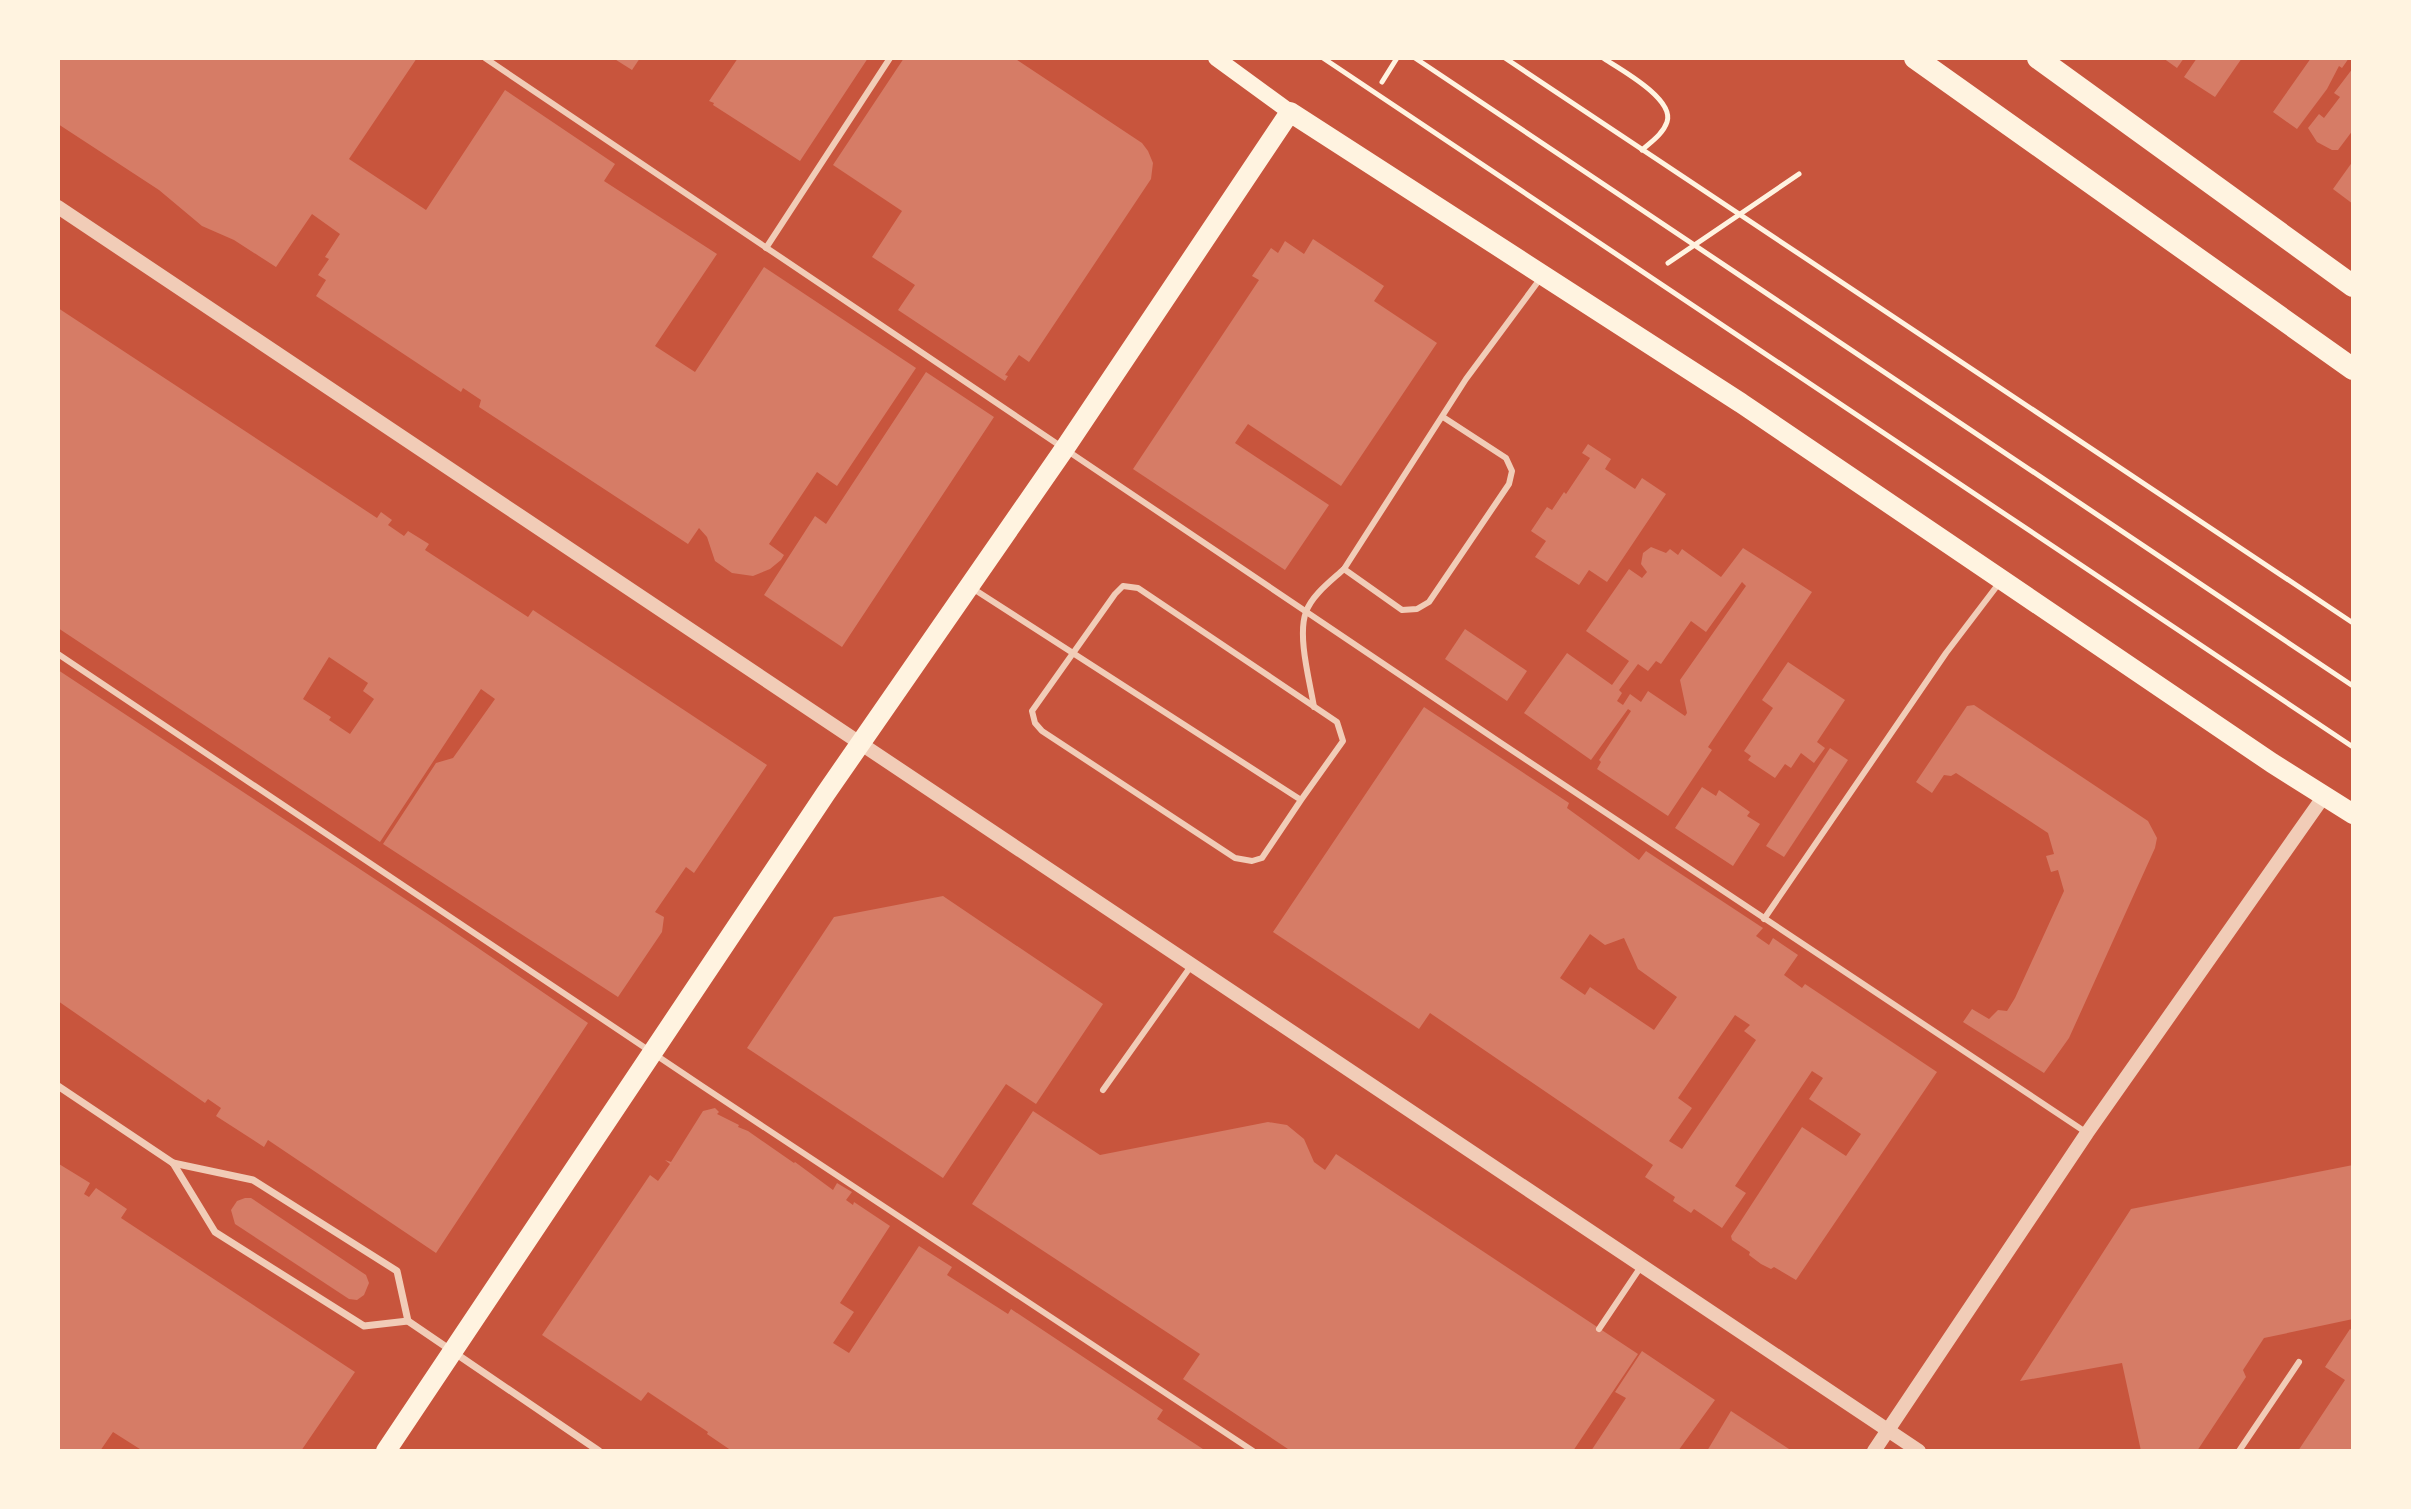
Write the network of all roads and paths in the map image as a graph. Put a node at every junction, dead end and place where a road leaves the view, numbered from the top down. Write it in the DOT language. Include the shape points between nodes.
graph roads {
  1 [pos="485,58"];
  2 [pos="890,58"];
  3 [pos="1216,58"];
  4 [pos="1323,58"];
  5 [pos="1397,58"];
  6 [pos="1415,58"];
  7 [pos="1505,58"];
  8 [pos="1603,58"];
  9 [pos="1915,58"];
  10 [pos="2038,58"];
  11 [pos="1382,82"];
  12 [pos="1290,112"];
  13 [pos="1642,150"];
  14 [pos="1799,174"];
  15 [pos="58,207"];
  16 [pos="1738,215"];
  17 [pos="1695,245"];
  18 [pos="766,248"];
  19 [pos="1668,263"];
  20 [pos="1542,276"];
  21 [pos="2353,286"];
  22 [pos="2353,369"];
  23 [pos="1443,417"];
  24 [pos="1065,448"];
  25 [pos="1344,569"];
  26 [pos="2002,580"];
  27 [pos="969,586"];
  28 [pos="1306,612"];
  29 [pos="2353,623"];
  30 [pos="1073,651"];
  31 [pos="58,654"];
  32 [pos="2353,686"];
  33 [pos="1314,708"];
  34 [pos="860,743"];
  35 [pos="2353,747"];
  36 [pos="2324,796"];
  37 [pos="1301,800"];
  38 [pos="2353,814"];
  39 [pos="1764,919"];
  40 [pos="1192,965"];
  41 [pos="653,1053"];
  42 [pos="58,1086"];
  43 [pos="1103,1090"];
  44 [pos="2087,1133"];
  45 [pos="173,1163"];
  46 [pos="1642,1265"];
  47 [pos="408,1321"];
  48 [pos="1599,1329"];
  49 [pos="452,1351"];
  50 [pos="2299,1362"];
  51 [pos="1889,1430"];
  52 [pos="386,1451"];
  53 [pos="599,1451"];
  54 [pos="1253,1451"];
  55 [pos="1874,1451"];
  56 [pos="1919,1451"];
  57 [pos="2239,1451"];
  1 -- 18 [label="lane"];
  2 -- 18 [label="lane"];
  3 -- 12 [label="main road"];
  4 -- 35 [label="path"];
  5 -- 11 [label="path"];
  6 -- 17 [label="path"];
  7 -- 13 [label="path"];
  8 -- 13 [label="path" via="1667,110 1661,132"];
  9 -- 22 [label="highway"];
  10 -- 21 [label="highway"];
  12 -- 20 [label="main road"];
  12 -- 24 [label="main road"];
  13 -- 16 [label="path"];
  14 -- 16 [label="path"];
  15 -- 34 [label="street"];
  16 -- 17 [label="path"];
  16 -- 29 [label="path"];
  17 -- 19 [label="path"];
  17 -- 32 [label="path"];
  18 -- 24 [label="lane"];
  20 -- 23 [label="lane"];
  20 -- 26 [label="main road"];
  23 -- 25 [label="lane"];
  23 -- 25 [label="lane" via="1506,458 1512,471 1509,484 1429,602 1417,609 1402,610"];
  24 -- 27 [label="main road"];
  24 -- 28 [label="lane"];
  25 -- 28 [label="lane"];
  26 -- 36 [label="main road"];
  26 -- 39 [label="lane"];
  27 -- 30 [label="lane"];
  27 -- 34 [label="main road"];
  28 -- 33 [label="lane" via="1303,635"];
  28 -- 39 [label="lane"];
  30 -- 33 [label="lane" via="1123,586 1138,588"];
  30 -- 37 [label="lane"];
  30 -- 37 [label="lane" via="1032,711 1035,723 1235,858 1262,858"];
  31 -- 41 [label="lane"];
  33 -- 37 [label="lane" via="1337,722 1343,741"];
  34 -- 40 [label="street"];
  34 -- 41 [label="main road"];
  36 -- 38 [label="main road"];
  36 -- 44 [label="street"];
  39 -- 44 [label="lane"];
  40 -- 43 [label="lane"];
  40 -- 46 [label="street"];
  41 -- 49 [label="main road"];
  41 -- 54 [label="lane"];
  42 -- 45 [label="street"];
  44 -- 51 [label="street"];
  45 -- 47 [label="street" via="215,1232 364,1326"];
  45 -- 47 [label="street" via="253,1180 397,1271"];
  46 -- 48 [label="lane"];
  46 -- 51 [label="street"];
  47 -- 49 [label="street"];
  49 -- 52 [label="main road"];
  49 -- 53 [label="street"];
  50 -- 57 [label="lane"];
  51 -- 55 [label="street"];
  51 -- 56 [label="street"];
}
